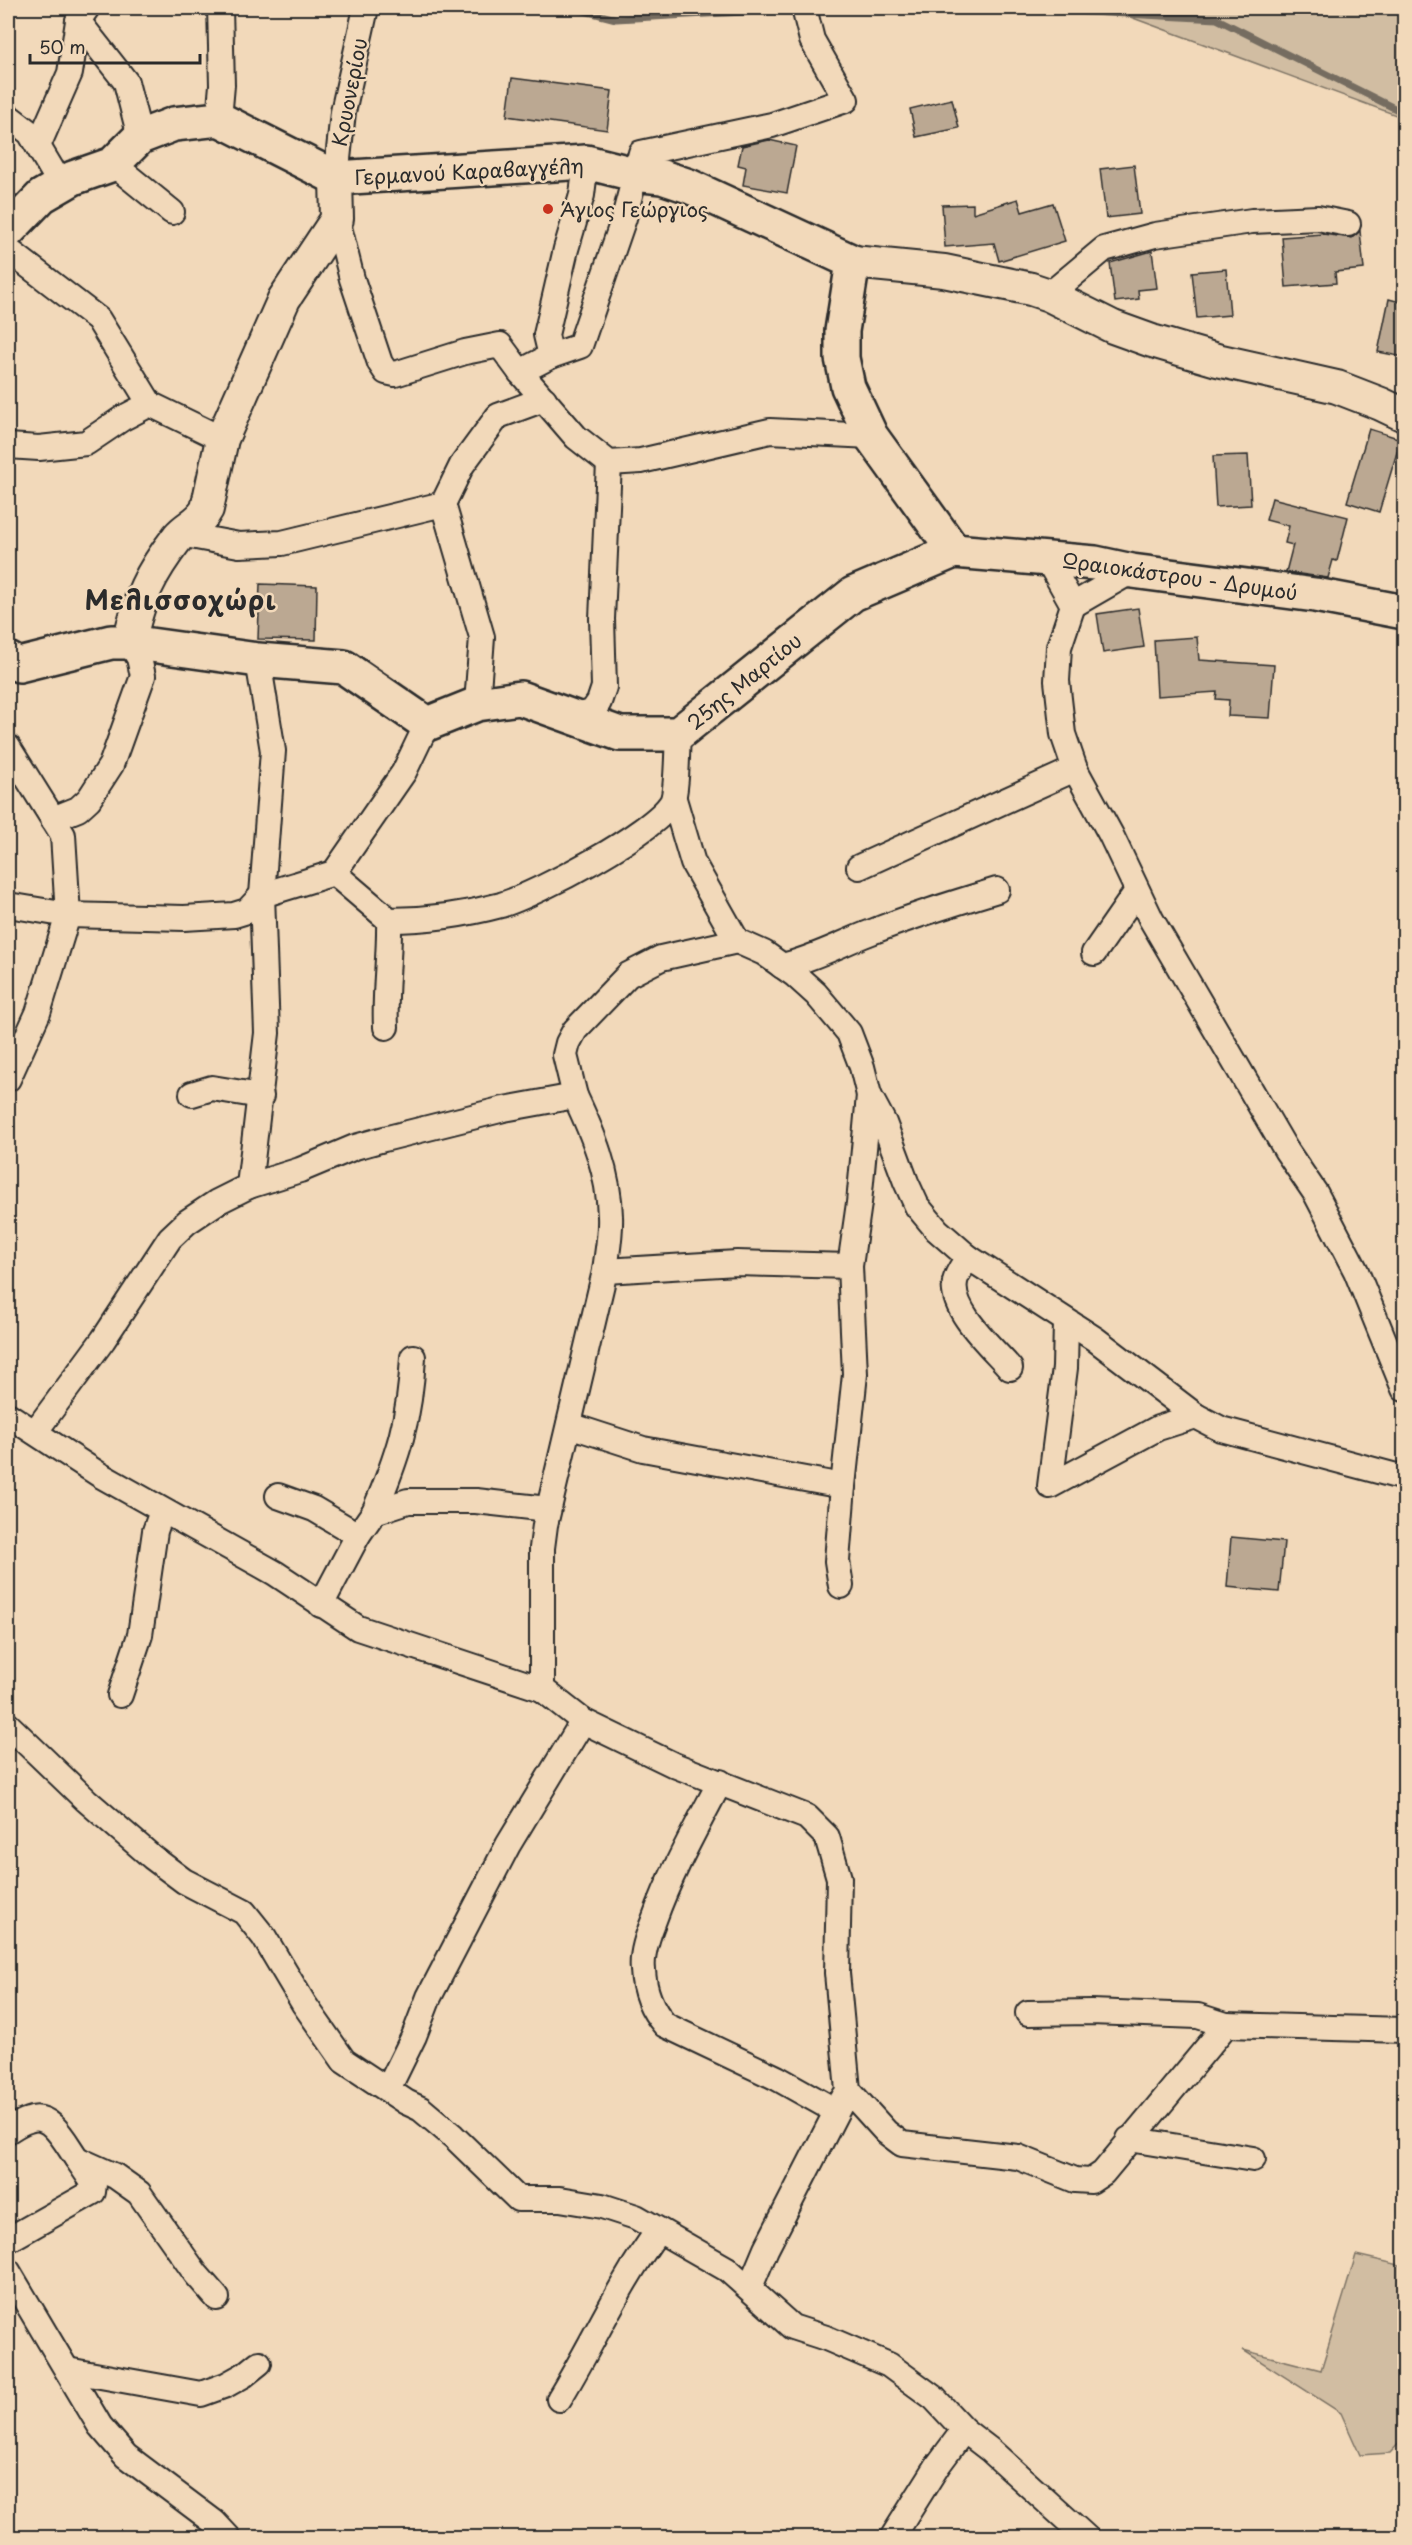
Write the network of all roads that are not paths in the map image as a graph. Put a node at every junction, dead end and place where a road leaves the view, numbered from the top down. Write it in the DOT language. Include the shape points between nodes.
graph roads {
  1 [pos="220,8"];
  2 [pos="366,8"];
  3 [pos="804,8"];
  4 [pos="83,14"];
  5 [pos="8,117"];
  6 [pos="219,119"];
  7 [pos="140,137"];
  8 [pos="38,146"];
  9 [pos="586,162"];
  10 [pos="113,164"];
  11 [pos="634,174"];
  12 [pos="336,178"];
  13 [pos="62,184"];
  14 [pos="172,212"];
  15 [pos="337,219"];
  16 [pos="1348,224"];
  17 [pos="8,231"];
  18 [pos="8,250"];
  19 [pos="853,262"];
  20 [pos="1049,295"];
  21 [pos="551,356"];
  22 [pos="520,372"];
  23 [pos="544,399"];
  24 [pos="150,405"];
  25 [pos="1404,415"];
  26 [pos="870,436"];
  27 [pos="222,439"];
  28 [pos="8,446"];
  29 [pos="609,463"];
  30 [pos="443,504"];
  31 [pos="180,534"];
  32 [pos="954,551"];
  33 [pos="1046,557"];
  34 [pos="1132,571"];
  35 [pos="1073,605"];
  36 [pos="1404,612"];
  37 [pos="129,642"];
  38 [pos="258,660"];
  39 [pos="11,668"];
  40 [pos="477,704"];
  41 [pos="573,716"];
  42 [pos="427,724"];
  43 [pos="678,734"];
  44 [pos="8,747"];
  45 [pos="1075,769"];
  46 [pos="674,799"];
  47 [pos="53,819"];
  48 [pos="859,867"];
  49 [pos="334,873"];
  50 [pos="998,890"];
  51 [pos="1137,891"];
  52 [pos="262,895"];
  53 [pos="8,905"];
  54 [pos="68,915"];
  55 [pos="389,920"];
  56 [pos="737,940"];
  57 [pos="1094,953"];
  58 [pos="782,966"];
  59 [pos="386,1027"];
  60 [pos="8,1079"];
  61 [pos="192,1094"];
  62 [pos="869,1095"];
  63 [pos="261,1096"];
  64 [pos="575,1096"];
  65 [pos="249,1186"];
  66 [pos="968,1257"];
  67 [pos="850,1266"];
  68 [pos="605,1271"];
  69 [pos="1066,1322"];
  70 [pos="413,1357"];
  71 [pos="1010,1368"];
  72 [pos="1404,1389"];
  73 [pos="8,1415"];
  74 [pos="1196,1416"];
  75 [pos="569,1425"];
  76 [pos="35,1432"];
  77 [pos="1404,1478"];
  78 [pos="843,1486"];
  79 [pos="278,1496"];
  80 [pos="548,1509"];
  81 [pos="162,1511"];
  82 [pos="374,1512"];
  83 [pos="358,1535"];
  84 [pos="842,1586"];
  85 [pos="321,1605"];
  86 [pos="542,1689"];
  87 [pos="120,1695"];
  88 [pos="583,1721"];
  89 [pos="8,1725"];
  90 [pos="720,1782"];
  91 [pos="1028,2013"];
  92 [pos="1226,2025"];
  93 [pos="1404,2030"];
  94 [pos="388,2090"];
  95 [pos="848,2090"];
  96 [pos="836,2111"];
  97 [pos="8,2131"];
  98 [pos="1129,2139"];
  99 [pos="77,2159"];
  100 [pos="1253,2159"];
  101 [pos="657,2231"];
  102 [pos="8,2240"];
  103 [pos="8,2271"];
  104 [pos="750,2287"];
  105 [pos="217,2298"];
  106 [pos="259,2363"];
  107 [pos="67,2370"];
  108 [pos="558,2399"];
  109 [pos="964,2430"];
  110 [pos="1072,2533"];
  111 [pos="229,2538"];
  112 [pos="892,2538"];
  1 -- 6 [label="street"];
  2 -- 12 [label="street, Κρυονερίου" via="343,112"];
  3 -- 11 [label="street" via="812,40 846,100 772,125 641,153"];
  4 -- 7 [label="street" via="126,82"];
  4 -- 8 [label="street" via="70,73"];
  5 -- 8 [label="street" via="30,133"];
  6 -- 7 [label="main road" via="174,124"];
  6 -- 12 [label="main road, Γερμανού Καραβαγγέλη"];
  7 -- 10 [label="main road"];
  8 -- 13 [label="street"];
  9 -- 11 [label="main road, Γερμανού Καραβαγγέλη"];
  9 -- 12 [label="main road, Γερμανού Καραβαγγέλη"];
  9 -- 21 [label="street" via="582,195 546,335"];
  10 -- 13 [label="main road"];
  10 -- 14 [label="street"];
  11 -- 19 [label="main road, Γερμανού Καραβαγγέλη" via="662,177 689,186"];
  11 -- 21 [label="street" via="624,218 580,346"];
  12 -- 15 [label="street"];
  13 -- 17 [label="main road" via="42,196"];
  15 -- 22 [label="street" via="351,279 386,372 395,374 500,345"];
  15 -- 27 [label="street" via="285,299"];
  16 -- 20 [label="street" via="1318,218 1252,221 1155,235 1104,249"];
  18 -- 24 [label="street" via="98,319"];
  19 -- 20 [label="street" via="986,279"];
  19 -- 26 [label="main road" via="842,331 842,358 848,387"];
  20 -- 25 [label="street" via="1113,327 1152,341 1336,387"];
  21 -- 22 [label="street"];
  22 -- 23 [label="street"];
  23 -- 29 [label="street" via="576,437"];
  23 -- 30 [label="street" via="498,416 462,465"];
  24 -- 27 [label="street"];
  24 -- 28 [label="street" via="86,443 39,448"];
  26 -- 29 [label="street" via="770,431 641,461"];
  26 -- 32 [label="main road"];
  27 -- 31 [label="street" via="207,509 203,518"];
  29 -- 41 [label="street" via="602,619 604,687 592,712"];
  30 -- 31 [label="street" via="282,543 238,544"];
  30 -- 40 [label="street" via="482,637"];
  31 -- 37 [label="street" via="148,579"];
  32 -- 33 [label="main road, Ωραιοκάστρου - Δρυμού"];
  32 -- 43 [label="main road, 25ης Μαρτίου" via="853,594"];
  33 -- 34 [label="main road, Ωραιοκάστρου - Δρυμού"];
  33 -- 35 [label="street"];
  34 -- 35 [label="street"];
  34 -- 36 [label="main road, Ωραιοκάστρου - Δρυμού" via="1315,595"];
  35 -- 45 [label="street" via="1059,647 1056,681 1063,734"];
  37 -- 38 [label="main road"];
  37 -- 39 [label="main road" via="111,642"];
  37 -- 47 [label="street" via="139,658 142,676 111,765 89,799 78,809"];
  38 -- 42 [label="main road" via="344,667"];
  38 -- 52 [label="street" via="273,751"];
  40 -- 41 [label="main road, 25ης Μαρτίου" via="520,698"];
  40 -- 42 [label="main road, 25ης Μαρτίου"];
  41 -- 43 [label="main road, 25ης Μαρτίου" via="620,735"];
  42 -- 49 [label="street" via="404,772"];
  43 -- 46 [label="street"];
  44 -- 47 [label="street"];
  45 -- 48 [label="street"];
  45 -- 51 [label="street"];
  46 -- 55 [label="street" via="663,814 618,847 504,904 419,920"];
  46 -- 56 [label="street" via="693,863"];
  47 -- 54 [label="street" via="63,835"];
  49 -- 52 [label="street"];
  49 -- 55 [label="street"];
  50 -- 58 [label="street"];
  51 -- 57 [label="street"];
  51 -- 72 [label="street" via="1286,1150 1316,1194 1356,1271"];
  52 -- 54 [label="street" via="247,911 234,915"];
  52 -- 63 [label="street" via="267,1033"];
  53 -- 54 [label="street"];
  54 -- 60 [label="street" via="38,1013"];
  55 -- 59 [label="street"];
  56 -- 58 [label="street"];
  56 -- 64 [label="street" via="662,958 628,975 575,1030 568,1043 565,1055"];
  58 -- 62 [label="street" via="816,994 849,1033"];
  61 -- 63 [label="street" via="212,1088"];
  62 -- 66 [label="street" via="917,1206"];
  62 -- 67 [label="street"];
  63 -- 65 [label="street"];
  64 -- 65 [label="street" via="504,1109 355,1147"];
  64 -- 68 [label="street" via="596,1142 605,1174 610,1216"];
  65 -- 76 [label="street" via="187,1222 170,1238 103,1340"];
  66 -- 69 [label="street"];
  66 -- 71 [label="street" via="954,1281 957,1300 964,1316"];
  67 -- 68 [label="street" via="737,1263"];
  67 -- 78 [label="street" via="855,1374"];
  68 -- 75 [label="street"];
  69 -- 74 [label="street" via="1095,1339"];
  69 -- 74 [label="street" via="1065,1368 1050,1486 1158,1428"];
  70 -- 82 [label="street" via="406,1426"];
  73 -- 76 [label="street"];
  74 -- 77 [label="street" via="1221,1429"];
  75 -- 78 [label="street" via="643,1449"];
  75 -- 80 [label="street"];
  76 -- 81 [label="street"];
  78 -- 84 [label="street" via="837,1561"];
  79 -- 83 [label="street" via="314,1509"];
  80 -- 82 [label="street" via="476,1501 408,1501"];
  80 -- 86 [label="street" via="542,1548"];
  81 -- 85 [label="street" via="275,1573"];
  81 -- 87 [label="street" via="155,1531 140,1635"];
  82 -- 83 [label="street"];
  83 -- 85 [label="street"];
  85 -- 86 [label="street" via="358,1628"];
  86 -- 88 [label="street"];
  88 -- 90 [label="street" via="674,1765"];
  88 -- 94 [label="street" via="508,1845 429,1996"];
  89 -- 94 [label="street" via="152,1857 184,1881 244,1912 344,2061"];
  90 -- 95 [label="street" via="807,1817 827,1837 839,1878 837,1973"];
  90 -- 96 [label="street" via="667,1883 646,1940 642,1968 648,1995 654,2012 665,2025"];
  91 -- 92 [label="street" via="1198,2016"];
  92 -- 93 [label="street"];
  92 -- 98 [label="street"];
  94 -- 101 [label="street" via="421,2109 518,2199 560,2199 602,2206 636,2217"];
  95 -- 96 [label="street"];
  95 -- 98 [label="street" via="902,2144 1018,2157 1075,2180 1091,2181 1103,2173"];
  96 -- 104 [label="street"];
  97 -- 99 [label="street" via="31,2118 41,2119 51,2124"];
  98 -- 100 [label="street"];
  99 -- 102 [label="street" via="94,2184 93,2192"];
  99 -- 105 [label="street" via="115,2176 139,2193"];
  101 -- 104 [label="street" via="728,2269"];
  101 -- 108 [label="street" via="637,2259"];
  103 -- 107 [label="street"];
  104 -- 109 [label="street" via="792,2327 889,2366 934,2397"];
  106 -- 107 [label="street" via="244,2375 201,2394"];
  107 -- 111 [label="street" via="100,2426 126,2456 214,2522"];
  109 -- 110 [label="street" via="990,2450"];
  109 -- 112 [label="street"];
}
